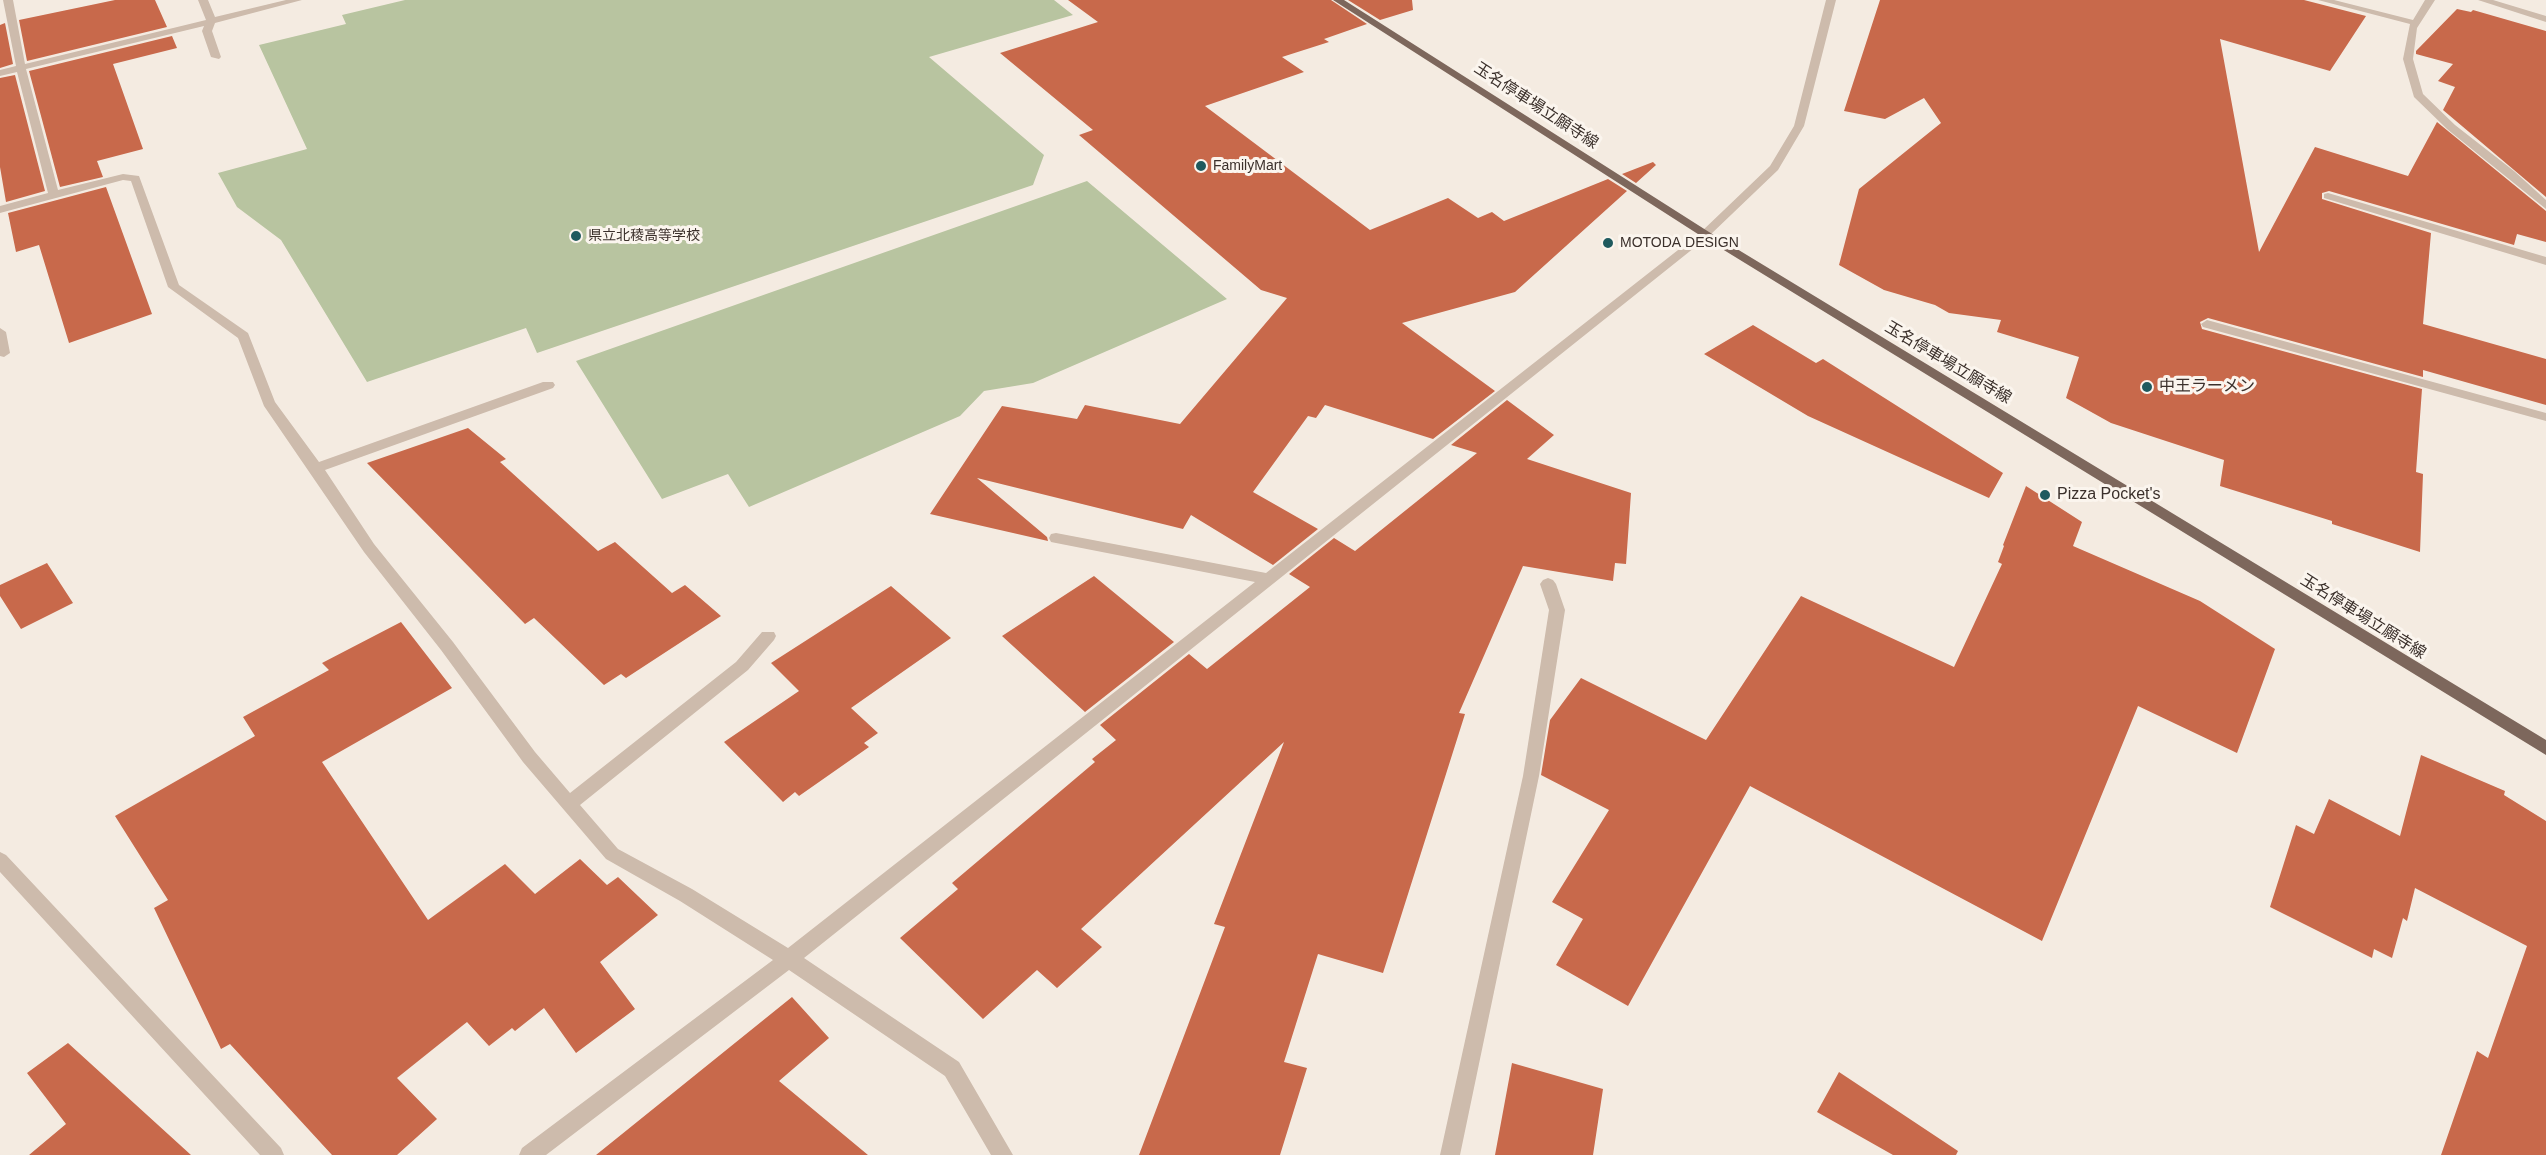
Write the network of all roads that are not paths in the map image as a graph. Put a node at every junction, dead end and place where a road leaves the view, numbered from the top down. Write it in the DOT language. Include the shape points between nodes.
graph roads {
  1 [pos="8,0"];
  2 [pos="203,0"];
  3 [pos="297,0"];
  4 [pos="1338,0"];
  5 [pos="1831,0"];
  6 [pos="2323,0"];
  7 [pos="2430,0"];
  8 [pos="2483,0"];
  9 [pos="5,17"];
  10 [pos="2546,18"];
  11 [pos="211,20"];
  12 [pos="2415,23"];
  13 [pos="216,57"];
  14 [pos="21,68"];
  15 [pos="0,73"];
  16 [pos="54,195"];
  17 [pos="2328,196"];
  18 [pos="2546,206"];
  19 [pos="0,210"];
  20 [pos="1705,234"];
  21 [pos="2546,261"];
  22 [pos="2207,324"];
  23 [pos="0,332"];
  24 [pos="4,353"];
  25 [pos="548,385"];
  26 [pos="2546,417"];
  27 [pos="316,468"];
  28 [pos="1056,538"];
  29 [pos="1269,579"];
  30 [pos="1548,584"];
  31 [pos="768,636"];
  32 [pos="2546,748"];
  33 [pos="570,803"];
  34 [pos="0,860"];
  35 [pos="789,958"];
  36 [pos="274,1155"];
  37 [pos="528,1155"];
  38 [pos="1003,1155"];
  39 [pos="1450,1155"];
  1 -- 9 [label="street"];
  2 -- 11 [label="street"];
  3 -- 11 [label="street"];
  4 -- 20 [label="main road, 玉名停車場立願寺線"];
  5 -- 20 [label="street" via="1799,126 1774,168"];
  6 -- 12 [label="street"];
  7 -- 12 [label="street"];
  8 -- 10 [label="street"];
  9 -- 14 [label="street"];
  11 -- 13 [label="street" via="207,31"];
  11 -- 14 [label="street"];
  12 -- 18 [label="street" via="2408,59 2418,95"];
  14 -- 15 [label="street"];
  14 -- 16 [label="street"];
  16 -- 19 [label="street"];
  16 -- 27 [label="street" via="123,177 135,178 174,287 244,336 268,403"];
  17 -- 21 [label="street"];
  20 -- 29 [label="street"];
  20 -- 32 [label="main road, 玉名停車場立願寺線"];
  22 -- 26 [label="street"];
  23 -- 24 [label="street"];
  25 -- 27 [label="street"];
  27 -- 33 [label="street" via="369,548 529,757"];
  28 -- 29 [label="street"];
  29 -- 35 [label="street"];
  30 -- 39 [label="street" via="1557,610 1531,776"];
  31 -- 33 [label="street" via="742,666"];
  33 -- 35 [label="street" via="612,854"];
  34 -- 36 [label="street"];
  35 -- 37 [label="street"];
  35 -- 38 [label="street" via="952,1070"];
}
